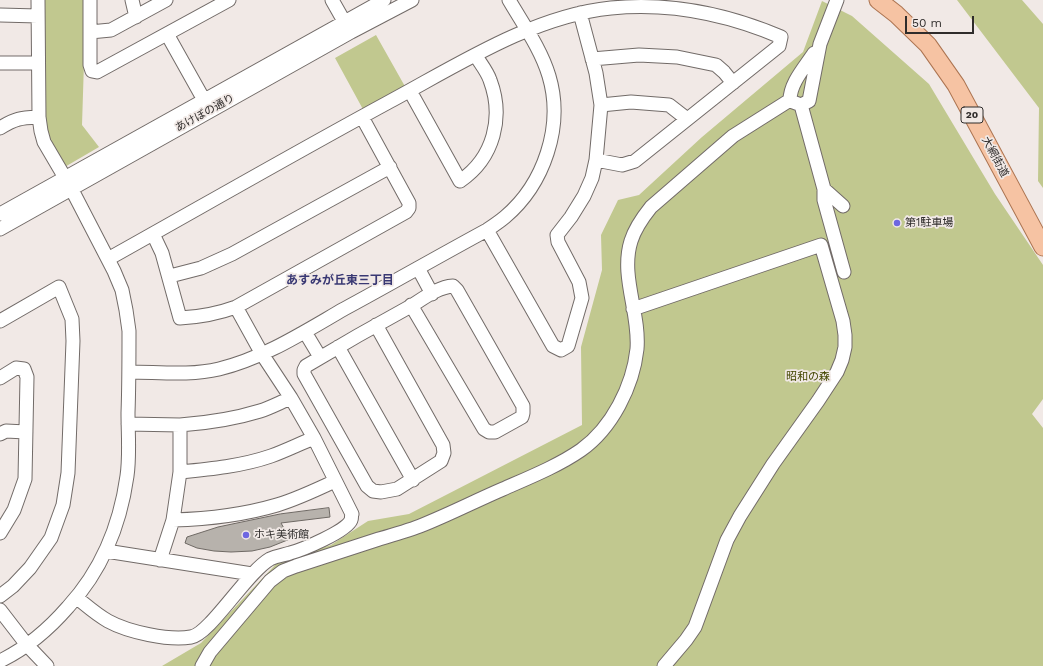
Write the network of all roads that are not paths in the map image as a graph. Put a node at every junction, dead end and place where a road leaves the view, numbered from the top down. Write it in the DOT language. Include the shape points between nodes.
graph roads {
  1 [pos="38,0"];
  2 [pos="90,0"];
  3 [pos="132,0"];
  4 [pos="166,0"];
  5 [pos="229,0"];
  6 [pos="332,0"];
  7 [pos="384,0"];
  8 [pos="412,0"];
  9 [pos="509,0"];
  10 [pos="837,0"];
  11 [pos="878,0"];
  12 [pos="580,13"];
  13 [pos="0,15"];
  14 [pos="38,16"];
  15 [pos="136,17"];
  16 [pos="348,27"];
  17 [pos="526,30"];
  18 [pos="90,32"];
  19 [pos="167,34"];
  20 [pos="820,44"];
  21 [pos="476,56"];
  22 [pos="592,59"];
  23 [pos="0,63"];
  24 [pos="38,63"];
  25 [pos="732,83"];
  26 [pos="410,91"];
  27 [pos="204,100"];
  28 [pos="796,103"];
  29 [pos="601,105"];
  30 [pos="39,117"];
  31 [pos="362,117"];
  32 [pos="687,119"];
  33 [pos="0,128"];
  34 [pos="596,160"];
  35 [pos="390,167"];
  36 [pos="68,183"];
  37 [pos="824,189"];
  38 [pos="843,206"];
  39 [pos="0,214"];
  40 [pos="0,229"];
  41 [pos="487,230"];
  42 [pos="153,234"];
  43 [pos="1043,247"];
  44 [pos="108,259"];
  45 [pos="418,268"];
  46 [pos="844,272"];
  47 [pos="170,276"];
  48 [pos="432,294"];
  49 [pos="412,305"];
  50 [pos="236,307"];
  51 [pos="633,309"];
  52 [pos="0,321"];
  53 [pos="376,325"];
  54 [pos="305,332"];
  55 [pos="338,347"];
  56 [pos="262,354"];
  57 [pos="320,357"];
  58 [pos="129,372"];
  59 [pos="0,378"];
  60 [pos="291,398"];
  61 [pos="128,424"];
  62 [pos="180,425"];
  63 [pos="26,432"];
  64 [pos="0,434"];
  65 [pos="314,438"];
  66 [pos="180,472"];
  67 [pos="413,480"];
  68 [pos="335,481"];
  69 [pos="173,520"];
  70 [pos="0,533"];
  71 [pos="106,551"];
  72 [pos="160,560"];
  73 [pos="252,574"];
  74 [pos="0,596"];
  75 [pos="77,598"];
  76 [pos="0,610"];
  77 [pos="27,645"];
  78 [pos="210,652"];
  79 [pos="0,661"];
  80 [pos="47,666"];
  81 [pos="192,666"];
  82 [pos="202,666"];
  83 [pos="664,666"];
  1 -- 14 [label="street"];
  2 -- 18 [label="street"];
  3 -- 15 [label="street"];
  4 -- 15 [label="street"];
  5 -- 19 [label="street"];
  6 -- 16 [label="street"];
  7 -- 16 [label="street, あけぼの通り"];
  8 -- 16 [label="street, あけぼの通り"];
  9 -- 17 [label="street"];
  10 -- 20 [label="street"];
  11 -- 43 [label="main road, 大網街道 / 20" via="928,45 956,85"];
  12 -- 17 [label="street"];
  12 -- 22 [label="street"];
  12 -- 25 [label="street" via="639,6 672,7 730,18 781,37 779,46"];
  13 -- 14 [label="street"];
  14 -- 24 [label="street"];
  15 -- 18 [label="street" via="111,30"];
  16 -- 27 [label="street, あけぼの通り"];
  16 -- 36 [label="street, あけぼの通り"];
  17 -- 21 [label="street"];
  17 -- 41 [label="street" via="540,52 549,76 553,101 553,127 547,154 536,180 519,203"];
  18 -- 19 [label="street" via="90,65 92,71 98,72"];
  19 -- 27 [label="street"];
  20 -- 28 [label="street" via="793,85 790,93"];
  20 -- 28 [label="street" via="809,101"];
  21 -- 26 [label="street"];
  21 -- 26 [label="street" via="490,78 497,114 488,150 471,173 460,181"];
  22 -- 25 [label="street" via="639,55 677,58 716,65"];
  22 -- 29 [label="street"];
  23 -- 24 [label="street"];
  24 -- 30 [label="street"];
  25 -- 32 [label="street"];
  26 -- 31 [label="street"];
  27 -- 36 [label="street, あけぼの通り"];
  28 -- 37 [label="street"];
  28 -- 51 [label="street" via="732,136 651,207 640,221 631,241 628,260"];
  29 -- 32 [label="street" via="631,102 668,105"];
  29 -- 34 [label="street"];
  30 -- 33 [label="street" via="19,118"];
  30 -- 36 [label="street" via="44,142"];
  31 -- 35 [label="street"];
  31 -- 42 [label="street"];
  32 -- 34 [label="street" via="632,163 622,165"];
  34 -- 41 [label="street" via="584,196 557,234 558,242 579,282 582,298 568,346 561,350 553,346"];
  35 -- 47 [label="street" via="232,254 201,268"];
  35 -- 50 [label="street" via="409,203 406,212"];
  36 -- 39 [label="street, あけぼの通り"];
  36 -- 40 [label="street, あけぼの通り"];
  36 -- 44 [label="street"];
  37 -- 38 [label="street"];
  37 -- 46 [label="street" via="824,200"];
  41 -- 45 [label="street"];
  42 -- 44 [label="street"];
  42 -- 47 [label="street"];
  44 -- 58 [label="street" via="122,290 126,310"];
  45 -- 48 [label="street"];
  45 -- 54 [label="street"];
  47 -- 50 [label="street" via="180,318 203,316"];
  48 -- 49 [label="street"];
  48 -- 49 [label="street" via="446,287 453,286 457,290 523,406 522,417 495,432 484,429"];
  49 -- 53 [label="street"];
  50 -- 56 [label="street"];
  51 -- 78 [label="street" via="637,348 628,386 604,428 582,450 537,474 419,527 283,571 270,581"];
  51 -- 83 [label="street" via="821,245 845,335 844,354 837,372 740,516 728,540 695,627"];
  52 -- 74 [label="street" via="59,288 72,319 73,341 68,474 63,505 51,538 30,568 14,586"];
  53 -- 55 [label="street"];
  53 -- 67 [label="street" via="443,445 441,461"];
  54 -- 56 [label="street"];
  54 -- 57 [label="street"];
  55 -- 57 [label="street"];
  55 -- 67 [label="street"];
  56 -- 58 [label="street" via="236,364 190,373"];
  56 -- 60 [label="street"];
  57 -- 67 [label="street" via="306,366 304,374 367,486 373,492 381,492 398,489"];
  58 -- 61 [label="street"];
  59 -- 63 [label="street" via="16,368 24,369 27,377"];
  60 -- 62 [label="street" via="261,411 227,420"];
  60 -- 65 [label="street"];
  61 -- 62 [label="street"];
  61 -- 71 [label="street" via="127,475 122,504 116,528"];
  62 -- 66 [label="street"];
  63 -- 64 [label="street" via="6,431"];
  63 -- 70 [label="street" via="25,479 14,510"];
  65 -- 66 [label="street" via="270,456 239,464"];
  65 -- 68 [label="street"];
  66 -- 69 [label="street"];
  68 -- 69 [label="street" via="278,505 234,515"];
  68 -- 73 [label="street" via="352,514 351,521 318,542 270,559"];
  69 -- 72 [label="street"];
  71 -- 72 [label="street"];
  71 -- 75 [label="street"];
  72 -- 73 [label="street"];
  73 -- 75 [label="street" via="206,628 193,637 174,639 124,629 107,621"];
  75 -- 77 [label="street" via="54,623"];
  76 -- 77 [label="street"];
  77 -- 79 [label="street"];
  77 -- 80 [label="street"];
  78 -- 81 [label="street"];
  78 -- 82 [label="street"];
}
